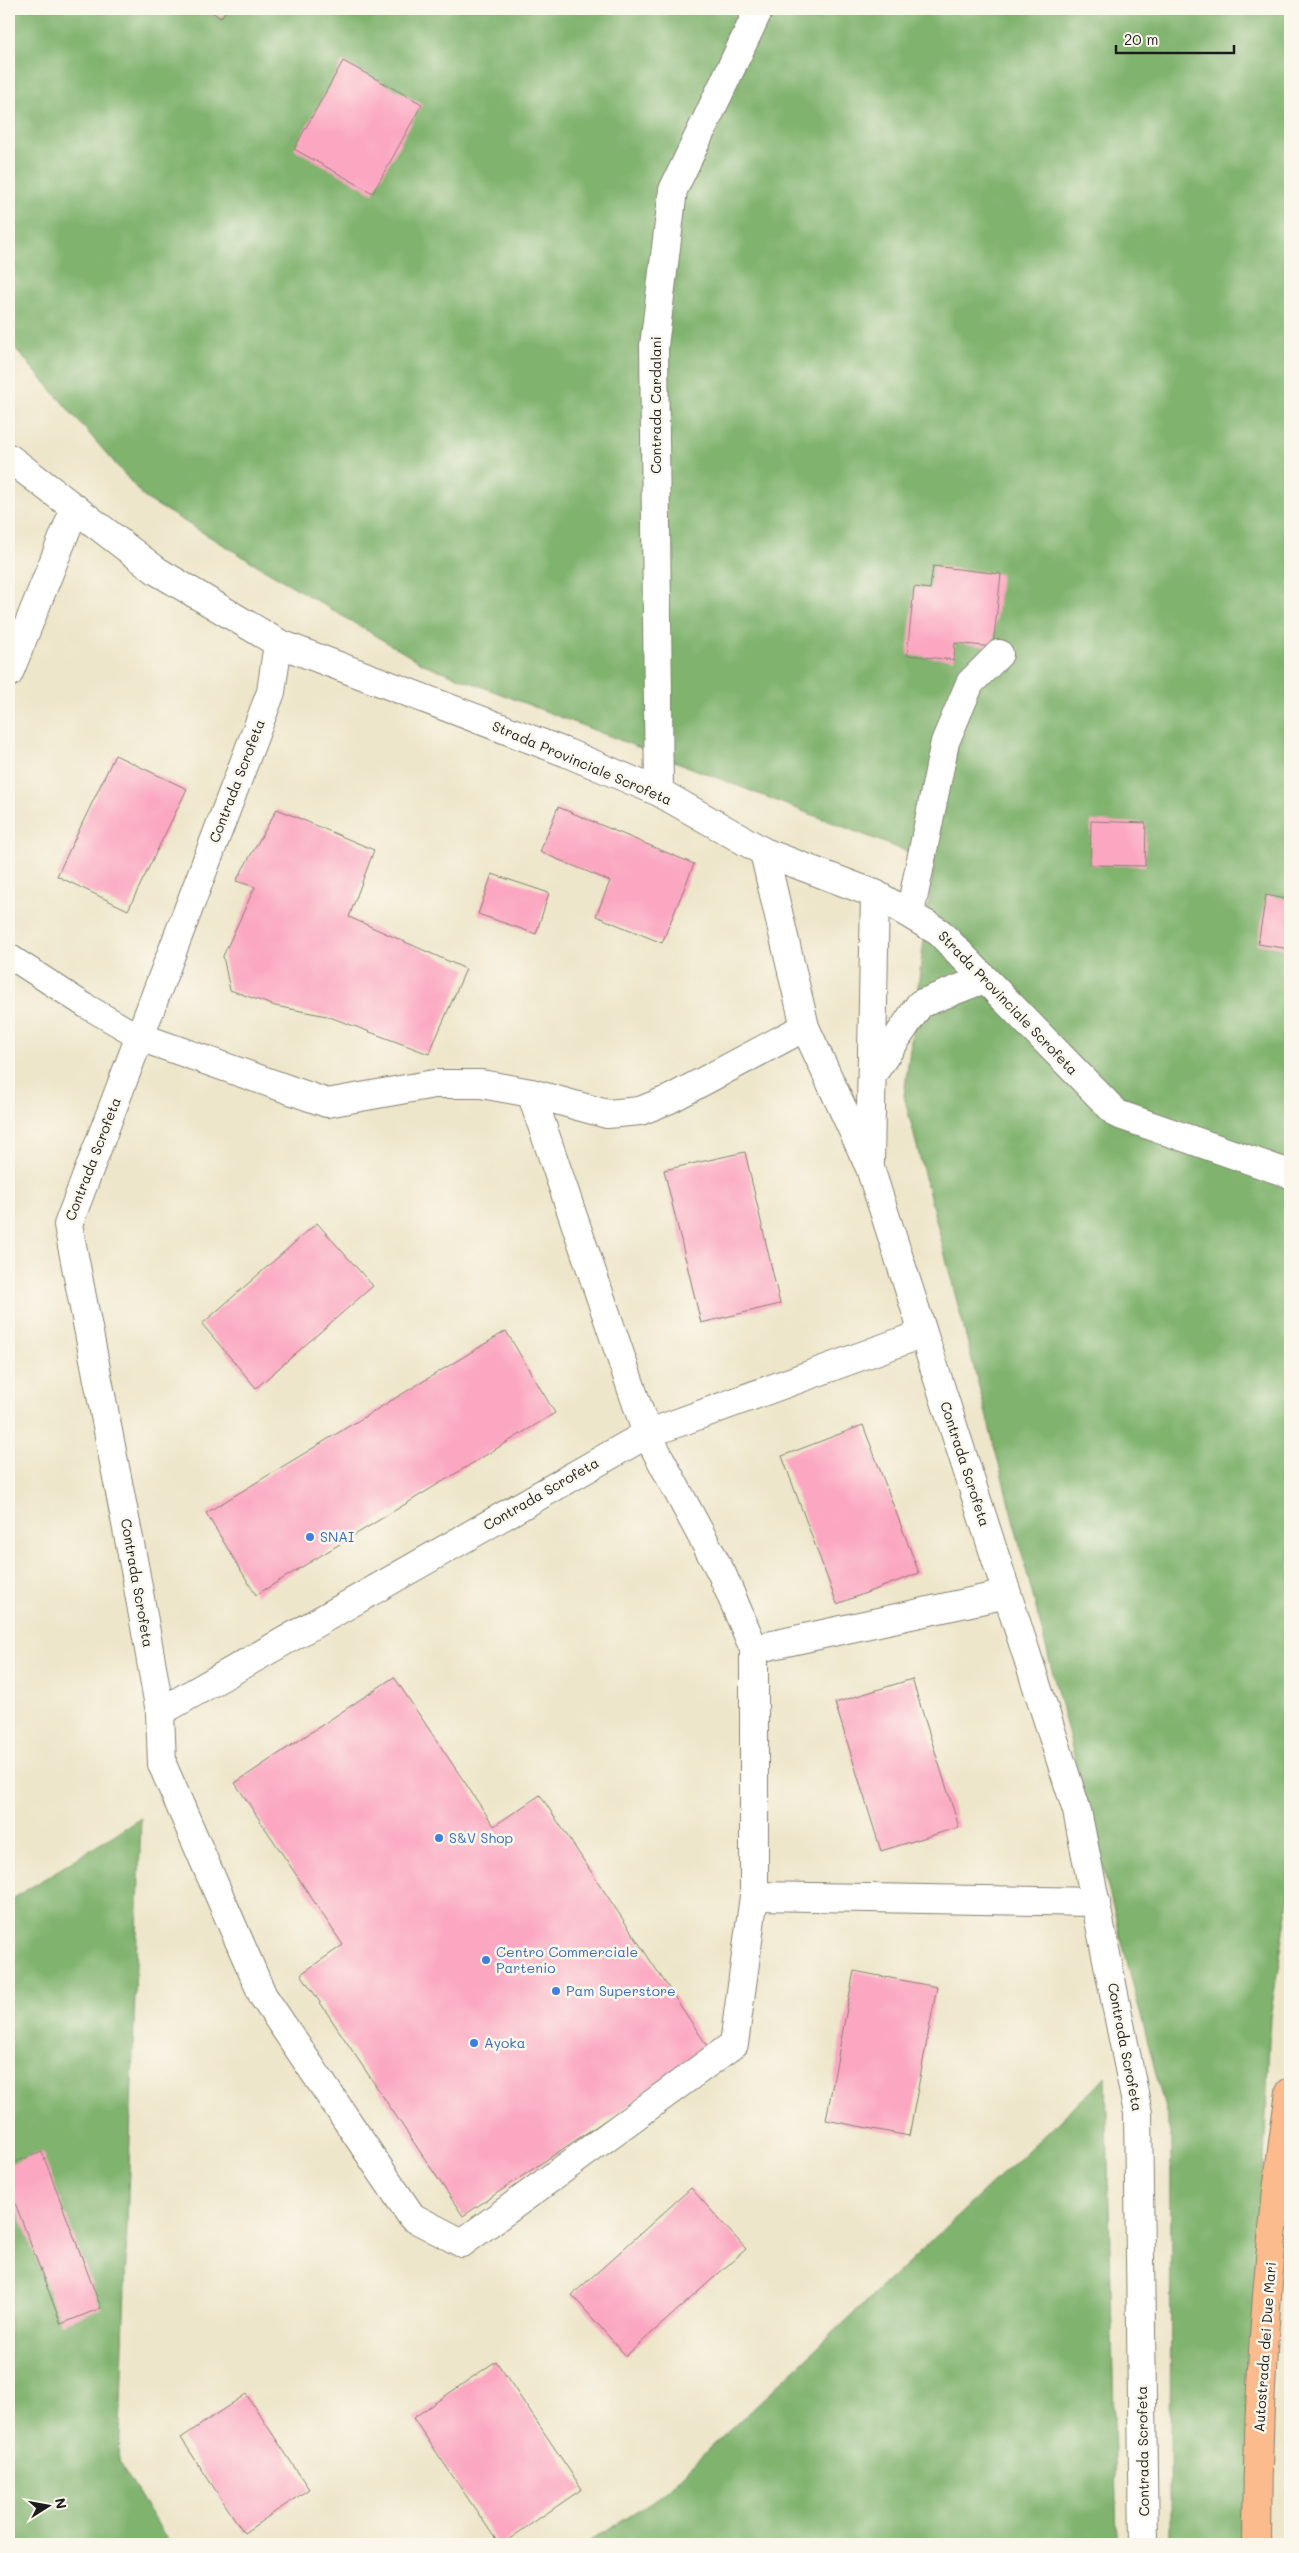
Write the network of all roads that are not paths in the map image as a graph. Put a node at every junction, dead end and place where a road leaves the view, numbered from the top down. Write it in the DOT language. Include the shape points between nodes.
graph roads {
  1 [pos="760,9"];
  2 [pos="9,458"];
  3 [pos="75,508"];
  4 [pos="278,643"];
  5 [pos="999,654"];
  6 [pos="9,673"];
  7 [pos="659,792"];
  8 [pos="764,852"];
  9 [pos="875,894"];
  10 [pos="910,914"];
  11 [pos="9,956"];
  12 [pos="984,979"];
  13 [pos="805,1027"];
  14 [pos="140,1037"];
  15 [pos="872,1075"];
  16 [pos="531,1094"];
  17 [pos="870,1168"];
  18 [pos="1290,1174"];
  19 [pos="922,1334"];
  20 [pos="647,1434"];
  21 [pos="1007,1594"];
  22 [pos="754,1649"];
  23 [pos="160,1712"];
  24 [pos="754,1896"];
  25 [pos="1096,1902"];
  26 [pos="1290,2092"];
  27 [pos="1144,2544"];
  28 [pos="1257,2544"];
  1 -- 7 [label="street, Contrada Cardalani" via="673,190 654,346"];
  2 -- 3 [label="street, Strada Provinciale Scrofeta"];
  3 -- 4 [label="street, Strada Provinciale Scrofeta" via="157,571"];
  3 -- 6 [label="street"];
  4 -- 7 [label="street, Strada Provinciale Scrofeta" via="567,753"];
  4 -- 14 [label="street, Contrada Scrofeta" via="271,692"];
  5 -- 10 [label="street" via="970,683 945,742"];
  7 -- 8 [label="street, Strada Provinciale Scrofeta"];
  8 -- 9 [label="street, Strada Provinciale Scrofeta"];
  8 -- 13 [label="street"];
  9 -- 10 [label="street, Strada Provinciale Scrofeta"];
  9 -- 15 [label="street"];
  10 -- 12 [label="street, Strada Provinciale Scrofeta" via="939,932"];
  11 -- 14 [label="lane"];
  12 -- 15 [label="street" via="920,1004"];
  12 -- 18 [label="street, Strada Provinciale Scrofeta" via="1117,1114"];
  13 -- 16 [label="street" via="640,1112 607,1114"];
  13 -- 17 [label="street"];
  14 -- 16 [label="street" via="327,1104 434,1084 482,1084"];
  14 -- 23 [label="street, Contrada Scrofeta" via="68,1225"];
  15 -- 17 [label="street"];
  16 -- 20 [label="street"];
  17 -- 19 [label="street, Contrada Scrofeta"];
  19 -- 20 [label="street, Contrada Scrofeta"];
  19 -- 21 [label="street, Contrada Scrofeta"];
  20 -- 22 [label="street" via="722,1574"];
  20 -- 23 [label="street, Contrada Scrofeta"];
  21 -- 22 [label="street"];
  21 -- 25 [label="street, Contrada Scrofeta" via="1077,1811"];
  22 -- 24 [label="street"];
  23 -- 24 [label="street" via="162,1764 263,1996 412,2217 462,2244 734,2044"];
  24 -- 25 [label="street"];
  25 -- 27 [label="street, Contrada Scrofeta" via="1138,2113"];
  26 -- 28 [label="highway, Autostrada dei Due Mari" via="1267,2291 1257,2475"];
}
